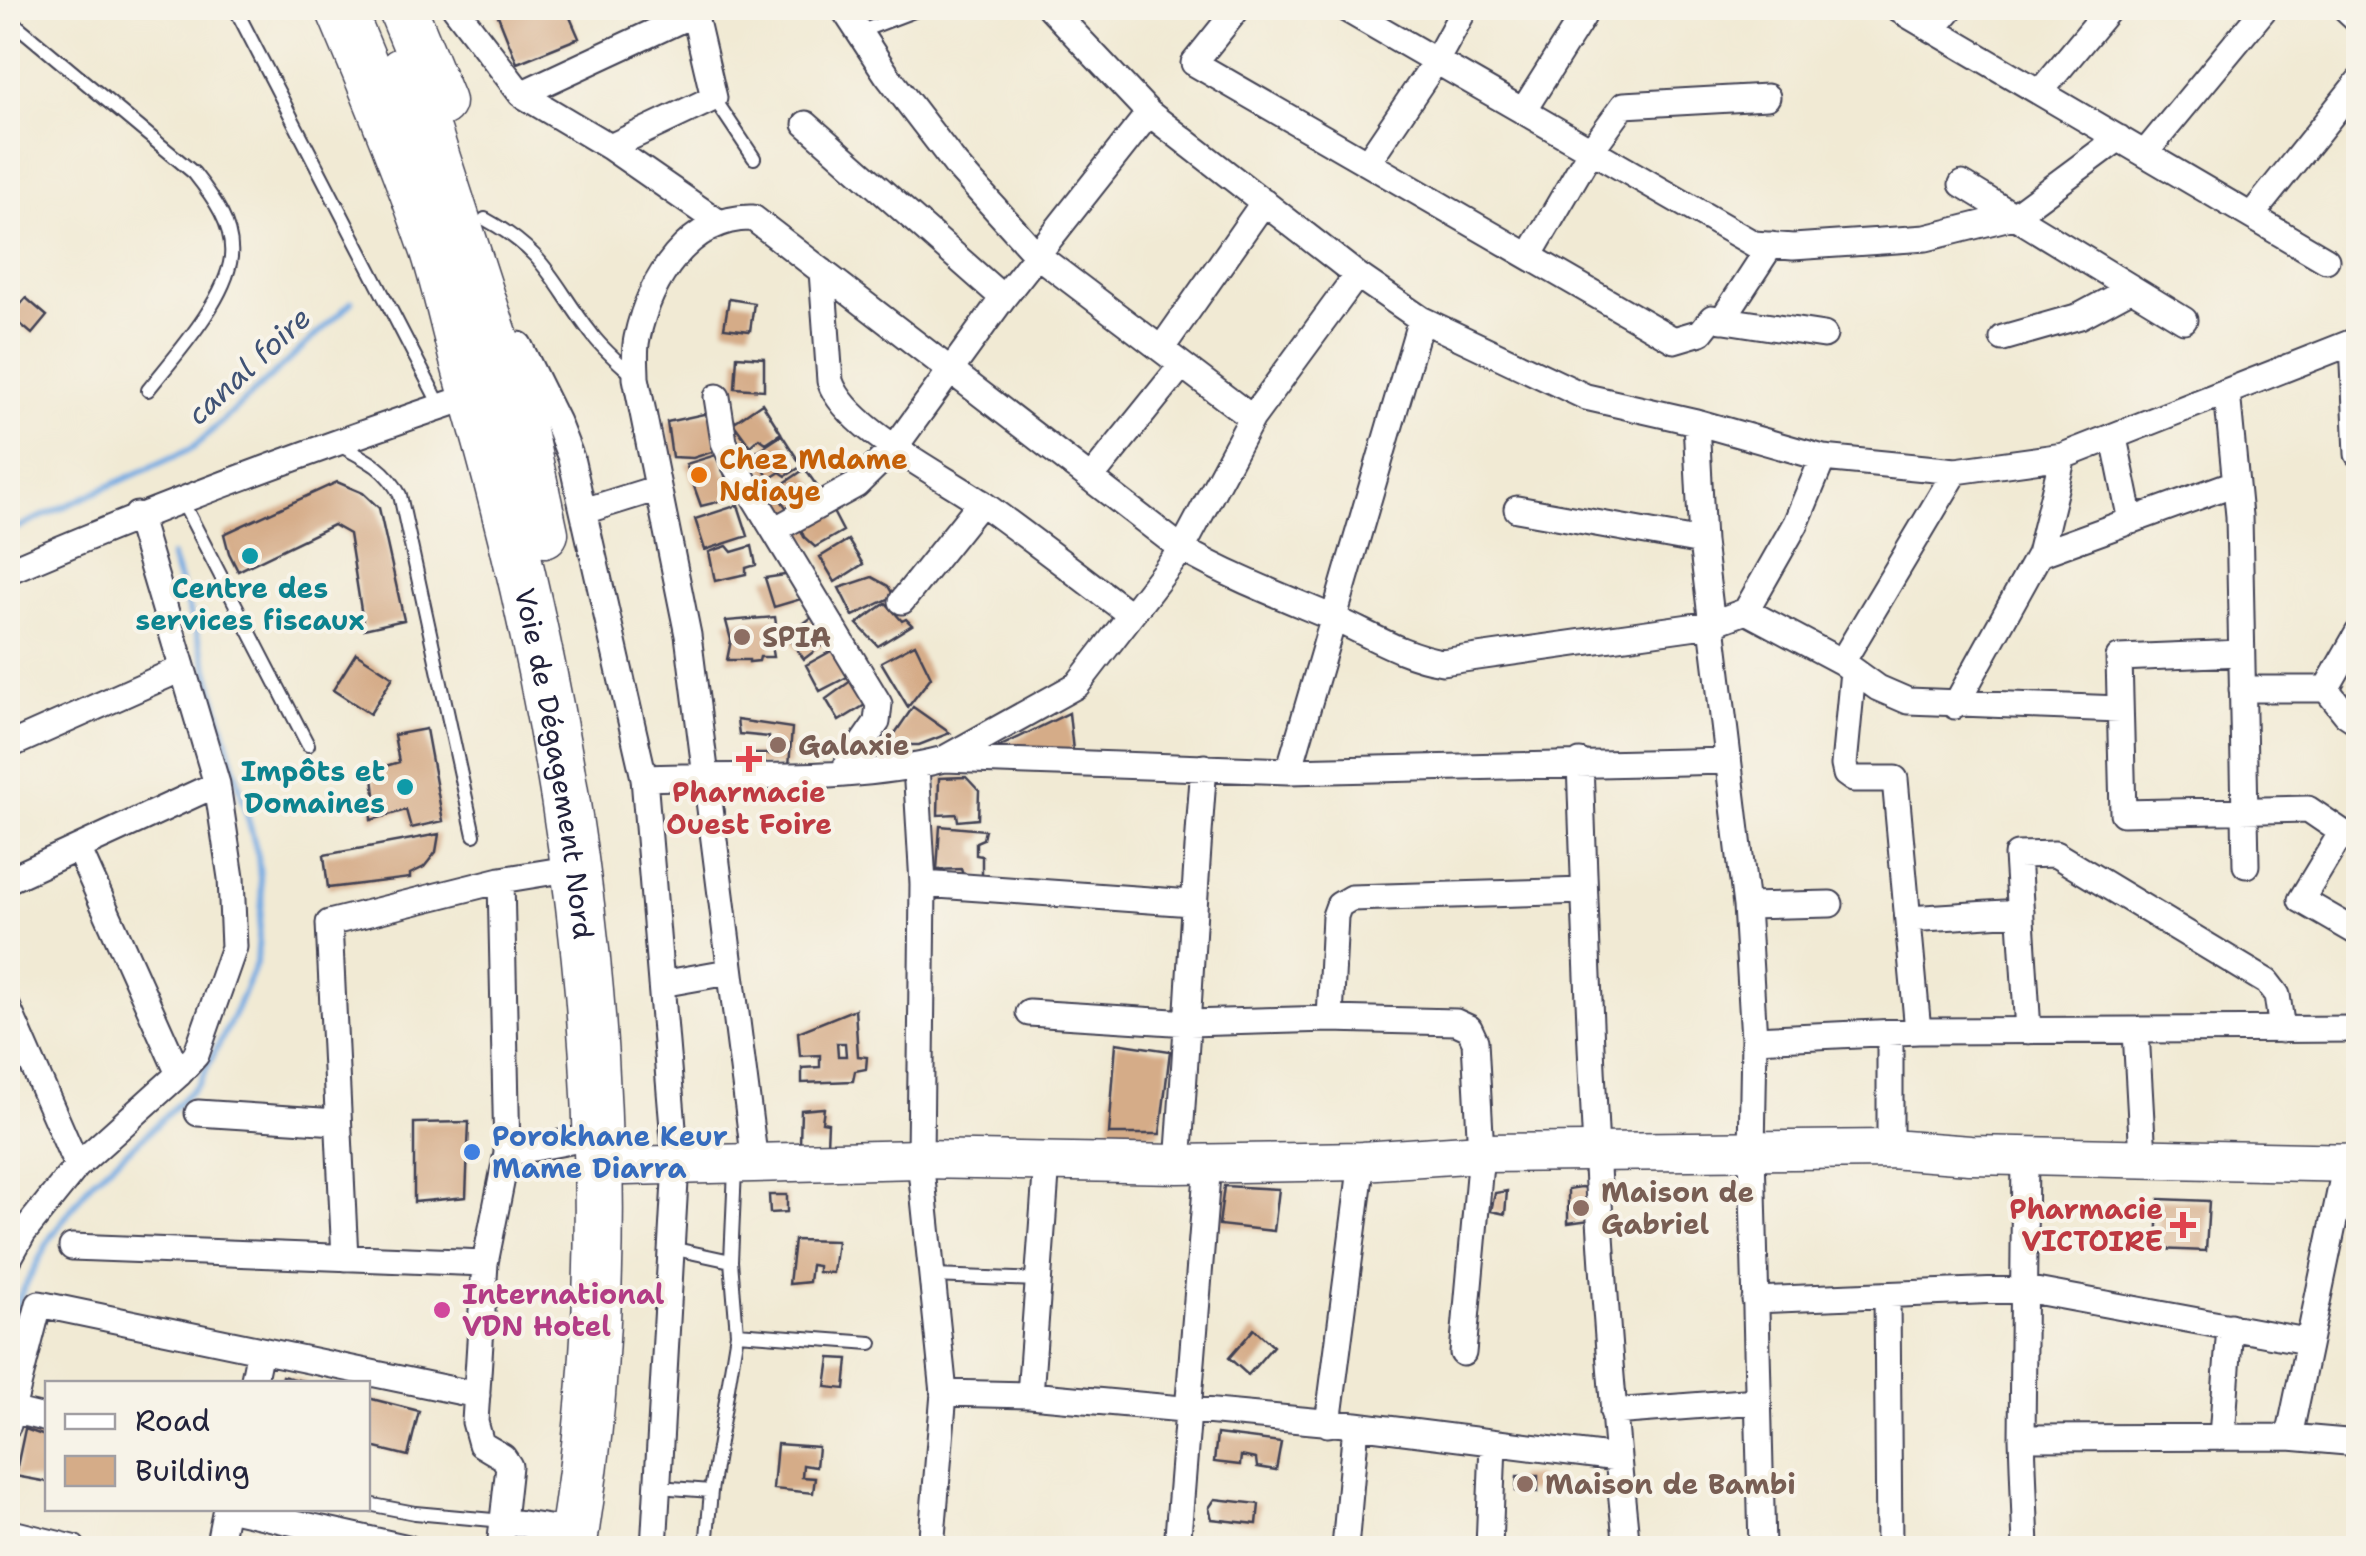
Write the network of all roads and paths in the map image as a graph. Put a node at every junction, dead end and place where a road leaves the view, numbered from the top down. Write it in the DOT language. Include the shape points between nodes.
graph roads {
  1 [pos="235,8"];
  2 [pos="309,8"];
  3 [pos="340,8"];
  4 [pos="374,8"];
  5 [pos="402,8"];
  6 [pos="455,8"];
  7 [pos="843,8"];
  8 [pos="922,8"];
  9 [pos="1050,8"];
  10 [pos="1344,8"];
  11 [pos="1465,8"];
  12 [pos="1583,8"];
  13 [pos="1896,8"];
  14 [pos="1952,8"];
  15 [pos="2110,8"];
  16 [pos="2265,8"];
  17 [pos="2345,8"];
  18 [pos="1234,9"];
  19 [pos="694,10"];
  20 [pos="8,18"];
  21 [pos="2358,20"];
  22 [pos="1934,29"];
  23 [pos="860,32"];
  24 [pos="1436,61"];
  25 [pos="2358,82"];
  26 [pos="2040,92"];
  27 [pos="521,94"];
  28 [pos="1767,97"];
  29 [pos="714,98"];
  30 [pos="1523,111"];
  31 [pos="1149,112"];
  32 [pos="806,124"];
  33 [pos="2119,138"];
  34 [pos="412,139"];
  35 [pos="610,147"];
  36 [pos="1591,150"];
  37 [pos="2145,154"];
  38 [pos="754,158"];
  39 [pos="1367,163"];
  40 [pos="1962,184"];
  41 [pos="1264,202"];
  42 [pos="2014,216"];
  43 [pos="2251,216"];
  44 [pos="485,219"];
  45 [pos="718,222"];
  46 [pos="1771,245"];
  47 [pos="1037,255"];
  48 [pos="1529,256"];
  49 [pos="2326,260"];
  50 [pos="822,270"];
  51 [pos="1356,275"];
  52 [pos="2132,288"];
  53 [pos="1003,298"];
  54 [pos="1421,319"];
  55 [pos="1722,320"];
  56 [pos="2184,320"];
  57 [pos="1824,335"];
  58 [pos="2003,338"];
  59 [pos="2356,341"];
  60 [pos="519,345"];
  61 [pos="1172,357"];
  62 [pos="951,370"];
  63 [pos="636,378"];
  64 [pos="148,390"];
  65 [pos="461,390"];
  66 [pos="2226,392"];
  67 [pos="718,397"];
  68 [pos="518,412"];
  69 [pos="1252,418"];
  70 [pos="1696,422"];
  71 [pos="2114,438"];
  72 [pos="332,442"];
  73 [pos="895,447"];
  74 [pos="2358,454"];
  75 [pos="2063,456"];
  76 [pos="1823,458"];
  77 [pos="1956,471"];
  78 [pos="1091,478"];
  79 [pos="2235,483"];
  80 [pos="658,488"];
  81 [pos="182,501"];
  82 [pos="981,502"];
  83 [pos="1517,509"];
  84 [pos="584,511"];
  85 [pos="138,515"];
  86 [pos="2131,521"];
  87 [pos="774,530"];
  88 [pos="1702,542"];
  89 [pos="1182,549"];
  90 [pos="2039,554"];
  91 [pos="8,571"];
  92 [pos="902,601"];
  93 [pos="1746,611"];
  94 [pos="1131,615"];
  95 [pos="1332,618"];
  96 [pos="1711,624"];
  97 [pos="2358,633"];
  98 [pos="2241,653"];
  99 [pos="1847,667"];
  100 [pos="181,670"];
  101 [pos="2326,689"];
  102 [pos="2242,690"];
  103 [pos="1955,706"];
  104 [pos="2120,710"];
  105 [pos="2358,722"];
  106 [pos="308,745"];
  107 [pos="8,746"];
  108 [pos="944,758"];
  109 [pos="1728,760"];
  110 [pos="1580,762"];
  111 [pos="916,766"];
  112 [pos="1204,766"];
  113 [pos="1290,772"];
  114 [pos="841,774"];
  115 [pos="706,775"];
  116 [pos="644,778"];
  117 [pos="217,784"];
  118 [pos="2245,810"];
  119 [pos="474,835"];
  120 [pos="2350,837"];
  121 [pos="78,848"];
  122 [pos="2246,866"];
  123 [pos="574,868"];
  124 [pos="8,880"];
  125 [pos="501,880"];
  126 [pos="922,884"];
  127 [pos="1584,891"];
  128 [pos="1192,903"];
  129 [pos="1830,904"];
  130 [pos="1746,906"];
  131 [pos="2021,912"];
  132 [pos="1908,919"];
  133 [pos="2358,933"];
  134 [pos="728,972"];
  135 [pos="662,984"];
  136 [pos="8,1008"];
  137 [pos="1029,1013"];
  138 [pos="1330,1018"];
  139 [pos="1188,1022"];
  140 [pos="2358,1029"];
  141 [pos="2282,1030"];
  142 [pos="1918,1031"];
  143 [pos="2028,1031"];
  144 [pos="2136,1031"];
  145 [pos="1890,1034"];
  146 [pos="1754,1038"];
  147 [pos="179,1074"];
  148 [pos="198,1113"];
  149 [pos="337,1122"];
  150 [pos="1890,1149"];
  151 [pos="611,1151"];
  152 [pos="1752,1151"];
  153 [pos="1597,1152"];
  154 [pos="508,1153"];
  155 [pos="1481,1153"];
  156 [pos="2025,1156"];
  157 [pos="2143,1157"];
  158 [pos="920,1159"];
  159 [pos="1047,1161"];
  160 [pos="1362,1162"];
  161 [pos="745,1163"];
  162 [pos="1193,1163"];
  163 [pos="2352,1163"];
  164 [pos="676,1164"];
  165 [pos="77,1166"];
  166 [pos="72,1247"];
  167 [pos="671,1248"];
  168 [pos="345,1258"];
  169 [pos="8,1260"];
  170 [pos="731,1261"];
  171 [pos="485,1263"];
  172 [pos="933,1276"];
  173 [pos="1039,1280"];
  174 [pos="2025,1290"];
  175 [pos="1886,1295"];
  176 [pos="1755,1300"];
  177 [pos="2230,1326"];
  178 [pos="737,1333"];
  179 [pos="2306,1341"];
  180 [pos="871,1342"];
  181 [pos="260,1350"];
  182 [pos="1463,1353"];
  183 [pos="254,1381"];
  184 [pos="944,1394"];
  185 [pos="477,1395"];
  186 [pos="1030,1396"];
  187 [pos="1757,1401"];
  188 [pos="1188,1412"];
  189 [pos="1612,1412"];
  190 [pos="10,1417"];
  191 [pos="45,1419"];
  192 [pos="1328,1424"];
  193 [pos="1356,1425"];
  194 [pos="2222,1437"];
  195 [pos="2289,1437"];
  196 [pos="2022,1438"];
  197 [pos="1493,1443"];
  198 [pos="2358,1443"];
  199 [pos="1618,1458"];
  200 [pos="658,1487"];
  201 [pos="711,1491"];
  202 [pos="370,1504"];
  203 [pos="226,1511"];
  204 [pos="241,1511"];
  205 [pos="504,1522"];
  206 [pos="8,1532"];
  207 [pos="584,1543"];
  208 [pos="74,1548"];
  209 [pos="218,1548"];
  210 [pos="408,1548"];
  211 [pos="500,1548"];
  212 [pos="654,1548"];
  213 [pos="706,1548"];
  214 [pos="930,1548"];
  215 [pos="1177,1548"];
  216 [pos="1345,1548"];
  217 [pos="1489,1548"];
  218 [pos="1627,1548"];
  219 [pos="1762,1548"];
  220 [pos="1888,1548"];
  221 [pos="2026,1548"];
  1 -- 65 [label="lane"];
  2 -- 65 [label="highway"];
  3 -- 34 [label="highway, Voie de Dégagement Nord"];
  4 -- 34 [label="highway, Voie de Dégagement Nord"];
  5 -- 44 [label="highway"];
  6 -- 27 [label="street"];
  7 -- 23 [label="street"];
  8 -- 23 [label="lane"];
  9 -- 31 [label="street"];
  10 -- 24 [label="street"];
  11 -- 24 [label="street"];
  12 -- 30 [label="street"];
  13 -- 22 [label="street"];
  14 -- 22 [label="street"];
  15 -- 26 [label="street"];
  16 -- 37 [label="street"];
  17 -- 21 [label="street"];
  18 -- 39 [label="street" via="1194,63"];
  19 -- 27 [label="street"];
  19 -- 29 [label="street"];
  20 -- 64 [label="lane" via="194,173 226,222 231,256 222,286"];
  22 -- 26 [label="street"];
  23 -- 47 [label="street" via="956,165"];
  24 -- 30 [label="street"];
  24 -- 39 [label="street"];
  25 -- 43 [label="street"];
  26 -- 33 [label="street"];
  27 -- 35 [label="street"];
  28 -- 36 [label="street" via="1624,105"];
  29 -- 35 [label="street"];
  29 -- 38 [label="lane"];
  30 -- 36 [label="street"];
  31 -- 41 [label="street"];
  31 -- 47 [label="street"];
  32 -- 53 [label="street"];
  33 -- 37 [label="street"];
  33 -- 42 [label="street"];
  34 -- 65 [label="highway, Voie de Dégagement Nord"];
  34 -- 68 [label="highway, Voie de Dégagement Nord"];
  35 -- 45 [label="street"];
  36 -- 46 [label="street" via="1754,244"];
  36 -- 48 [label="street"];
  37 -- 43 [label="street"];
  39 -- 48 [label="street"];
  40 -- 42 [label="street"];
  41 -- 51 [label="street"];
  41 -- 61 [label="street"];
  42 -- 46 [label="street" via="1926,238"];
  42 -- 52 [label="street"];
  43 -- 49 [label="street"];
  44 -- 60 [label="highway"];
  44 -- 63 [label="lane" via="540,258 592,335"];
  45 -- 50 [label="street" via="753,218"];
  45 -- 63 [label="street" via="691,237 650,300 636,340"];
  46 -- 55 [label="street"];
  47 -- 53 [label="street"];
  47 -- 61 [label="street"];
  48 -- 55 [label="street" via="1674,340 1701,332 1712,318"];
  50 -- 62 [label="street"];
  50 -- 73 [label="street" via="835,395"];
  51 -- 54 [label="street"];
  51 -- 69 [label="street"];
  52 -- 56 [label="street"];
  52 -- 58 [label="street" via="2080,316"];
  53 -- 62 [label="street"];
  54 -- 70 [label="street" via="1586,397"];
  54 -- 95 [label="street"];
  55 -- 57 [label="street"];
  59 -- 66 [label="street"];
  59 -- 74 [label="street"];
  60 -- 68 [label="highway"];
  60 -- 84 [label="street" via="557,422"];
  61 -- 69 [label="street"];
  61 -- 78 [label="street"];
  62 -- 73 [label="street"];
  62 -- 78 [label="street"];
  63 -- 80 [label="street"];
  65 -- 72 [label="street"];
  65 -- 123 [label="highway, Voie de Dégagement Nord" via="503,496 548,704"];
  66 -- 71 [label="street"];
  66 -- 79 [label="street"];
  67 -- 87 [label="street" via="724,442"];
  68 -- 151 [label="highway, Voie de Dégagement Nord" via="600,818 624,1048"];
  69 -- 89 [label="street"];
  70 -- 76 [label="street"];
  70 -- 88 [label="street"];
  71 -- 75 [label="street"];
  71 -- 86 [label="street"];
  72 -- 81 [label="street"];
  72 -- 119 [label="lane" via="376,464 400,496"];
  73 -- 82 [label="street"];
  73 -- 87 [label="street" via="856,485"];
  75 -- 77 [label="street"];
  75 -- 90 [label="street"];
  76 -- 77 [label="street"];
  76 -- 93 [label="street" via="1796,523"];
  77 -- 99 [label="street"];
  78 -- 89 [label="street"];
  79 -- 86 [label="street"];
  79 -- 98 [label="street"];
  80 -- 84 [label="street"];
  80 -- 115 [label="street" via="688,635"];
  81 -- 85 [label="street"];
  81 -- 106 [label="lane"];
  82 -- 92 [label="street"];
  82 -- 94 [label="street"];
  83 -- 88 [label="street"];
  84 -- 116 [label="street"];
  85 -- 91 [label="street"];
  85 -- 100 [label="street"];
  86 -- 90 [label="street"];
  87 -- 114 [label="street" via="880,704 877,722"];
  88 -- 96 [label="street"];
  89 -- 94 [label="street"];
  89 -- 95 [label="street"];
  90 -- 103 [label="street"];
  93 -- 96 [label="street"];
  93 -- 99 [label="street"];
  94 -- 108 [label="street" via="1077,685"];
  95 -- 96 [label="street" via="1418,658 1442,662"];
  95 -- 113 [label="street"];
  96 -- 109 [label="street"];
  97 -- 101 [label="street"];
  98 -- 102 [label="street"];
  98 -- 104 [label="street" via="2119,658"];
  99 -- 103 [label="street" via="1908,702"];
  99 -- 132 [label="street" via="1846,774 1895,779"];
  100 -- 107 [label="street"];
  100 -- 117 [label="street"];
  101 -- 102 [label="street"];
  101 -- 105 [label="street"];
  102 -- 118 [label="street"];
  103 -- 104 [label="street"];
  104 -- 118 [label="street" via="2123,813"];
  108 -- 111 [label="street"];
  108 -- 112 [label="street"];
  109 -- 110 [label="street"];
  109 -- 130 [label="street"];
  110 -- 113 [label="street"];
  110 -- 127 [label="street"];
  111 -- 114 [label="street"];
  111 -- 126 [label="street"];
  112 -- 113 [label="street"];
  112 -- 128 [label="street"];
  114 -- 115 [label="street"];
  115 -- 116 [label="street"];
  115 -- 134 [label="street"];
  116 -- 135 [label="street"];
  117 -- 121 [label="street"];
  117 -- 147 [label="street" via="234,947 196,1055"];
  118 -- 120 [label="street" via="2308,809"];
  118 -- 122 [label="street"];
  120 -- 133 [label="street" via="2301,900"];
  121 -- 124 [label="street"];
  121 -- 147 [label="street"];
  123 -- 125 [label="street"];
  123 -- 151 [label="highway, Voie de Dégagement Nord"];
  125 -- 149 [label="street" via="329,923"];
  125 -- 154 [label="street"];
  126 -- 128 [label="street"];
  126 -- 158 [label="street"];
  127 -- 138 [label="street" via="1351,898 1336,916"];
  127 -- 153 [label="street"];
  128 -- 139 [label="street"];
  129 -- 130 [label="street"];
  130 -- 146 [label="street"];
  131 -- 132 [label="street"];
  131 -- 141 [label="street" via="2016,854 2056,854 2266,982 2277,995"];
  131 -- 143 [label="street"];
  132 -- 142 [label="street"];
  134 -- 135 [label="street"];
  134 -- 161 [label="street"];
  135 -- 164 [label="street"];
  136 -- 165 [label="street"];
  137 -- 139 [label="street"];
  138 -- 139 [label="street"];
  138 -- 155 [label="street" via="1456,1022 1469,1028"];
  139 -- 162 [label="street"];
  140 -- 141 [label="street"];
  141 -- 144 [label="street"];
  142 -- 143 [label="street"];
  142 -- 145 [label="street"];
  143 -- 144 [label="street"];
  144 -- 157 [label="street"];
  145 -- 146 [label="street"];
  145 -- 150 [label="street"];
  146 -- 152 [label="street"];
  147 -- 165 [label="street"];
  148 -- 149 [label="street"];
  149 -- 168 [label="street"];
  150 -- 152 [label="street"];
  150 -- 156 [label="street"];
  151 -- 154 [label="street"];
  151 -- 164 [label="street"];
  151 -- 207 [label="highway, Voie de Dégagement Nord" via="624,1358"];
  152 -- 153 [label="street"];
  152 -- 176 [label="street"];
  153 -- 155 [label="street"];
  153 -- 189 [label="street"];
  154 -- 171 [label="street"];
  155 -- 160 [label="street"];
  155 -- 182 [label="street"];
  156 -- 157 [label="street"];
  156 -- 174 [label="street"];
  157 -- 163 [label="street"];
  158 -- 159 [label="street"];
  158 -- 161 [label="street"];
  158 -- 172 [label="street"];
  159 -- 162 [label="street"];
  159 -- 173 [label="street"];
  160 -- 162 [label="street"];
  160 -- 192 [label="street"];
  161 -- 164 [label="street"];
  161 -- 170 [label="lane"];
  162 -- 188 [label="street"];
  163 -- 179 [label="street"];
  164 -- 167 [label="street"];
  165 -- 169 [label="street"];
  166 -- 168 [label="street"];
  167 -- 170 [label="lane"];
  167 -- 200 [label="street"];
  168 -- 171 [label="street"];
  170 -- 178 [label="lane"];
  171 -- 185 [label="street"];
  172 -- 173 [label="lane"];
  172 -- 184 [label="street"];
  173 -- 186 [label="street"];
  174 -- 175 [label="street"];
  174 -- 177 [label="street"];
  174 -- 196 [label="street"];
  175 -- 176 [label="street"];
  175 -- 220 [label="street"];
  176 -- 187 [label="street"];
  177 -- 179 [label="street"];
  177 -- 194 [label="street"];
  178 -- 180 [label="lane"];
  178 -- 201 [label="lane"];
  179 -- 195 [label="street"];
  181 -- 183 [label="street"];
  181 -- 185 [label="street"];
  181 -- 190 [label="street" via="39,1304"];
  184 -- 186 [label="street"];
  184 -- 214 [label="street"];
  185 -- 205 [label="street" via="476,1434 509,1466"];
  186 -- 188 [label="street"];
  187 -- 189 [label="street"];
  187 -- 219 [label="street"];
  188 -- 192 [label="street"];
  188 -- 215 [label="street"];
  189 -- 199 [label="street"];
  190 -- 191 [label="street"];
  192 -- 193 [label="street"];
  193 -- 197 [label="street"];
  193 -- 216 [label="street"];
  194 -- 195 [label="street"];
  194 -- 196 [label="street"];
  195 -- 198 [label="street"];
  196 -- 221 [label="street"];
  197 -- 199 [label="street"];
  197 -- 217 [label="street"];
  199 -- 218 [label="street"];
  200 -- 201 [label="lane"];
  200 -- 212 [label="street"];
  201 -- 213 [label="lane"];
  202 -- 205 [label="lane"];
  203 -- 209 [label="street"];
  204 -- 210 [label="street"];
  205 -- 207 [label="street"];
  205 -- 211 [label="street"];
  206 -- 208 [label="street"];
}
